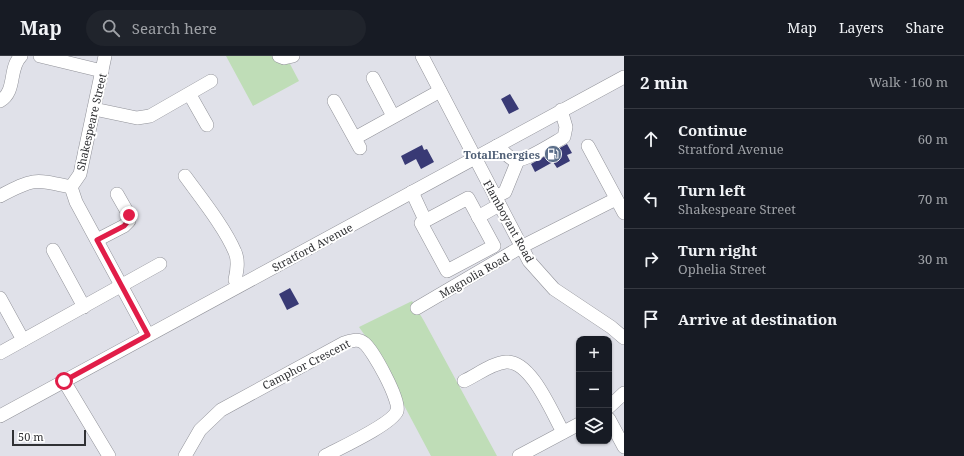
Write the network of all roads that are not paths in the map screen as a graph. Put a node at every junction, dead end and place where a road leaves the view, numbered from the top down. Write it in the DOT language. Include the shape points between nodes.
graph roads {
  1 [pos="21,56"];
  2 [pos="40,56"];
  3 [pos="105,56"];
  4 [pos="279,56"];
  5 [pos="293,56"];
  6 [pos="424,57"];
  7 [pos="102,71"];
  8 [pos="624,77"];
  9 [pos="372,78"];
  10 [pos="212,81"];
  11 [pos="440,91"];
  12 [pos="190,94"];
  13 [pos="0,101"];
  14 [pos="334,101"];
  15 [pos="94,109"];
  16 [pos="561,110"];
  17 [pos="393,116"];
  18 [pos="207,126"];
  19 [pos="497,146"];
  20 [pos="588,146"];
  21 [pos="474,158"];
  22 [pos="518,160"];
  23 [pos="185,176"];
  24 [pos="71,187"];
  25 [pos="412,192"];
  26 [pos="117,194"];
  27 [pos="0,196"];
  28 [pos="616,199"];
  29 [pos="497,201"];
  30 [pos="624,213"];
  31 [pos="478,216"];
  32 [pos="425,220"];
  33 [pos="97,240"];
  34 [pos="521,247"];
  35 [pos="53,250"];
  36 [pos="160,264"];
  37 [pos="234,280"];
  38 [pos="121,287"];
  39 [pos="0,298"];
  40 [pos="84,307"];
  41 [pos="417,308"];
  42 [pos="148,335"];
  43 [pos="624,338"];
  44 [pos="23,340"];
  45 [pos="0,353"];
  46 [pos="64,381"];
  47 [pos="464,381"];
  48 [pos="624,393"];
  49 [pos="612,404"];
  50 [pos="0,416"];
  51 [pos="612,425"];
  52 [pos="576,426"];
  53 [pos="563,432"];
  54 [pos="624,447"];
  55 [pos="109,456"];
  56 [pos="185,456"];
  57 [pos="325,456"];
  58 [pos="519,456"];
  1 -- 13 [label="street" via="17,61 9,92"];
  2 -- 7 [label="street"];
  3 -- 7 [label="street, Shakespeare Street"];
  4 -- 5 [label="street"];
  6 -- 11 [label="street, Flamboyant Road"];
  7 -- 15 [label="street, Shakespeare Street"];
  8 -- 16 [label="street, Stratford Avenue"];
  9 -- 17 [label="street"];
  10 -- 12 [label="street"];
  11 -- 17 [label="street"];
  11 -- 21 [label="street, Flamboyant Road"];
  12 -- 15 [label="street" via="150,116 127,116"];
  12 -- 18 [label="street"];
  14 -- 17 [label="street" via="358,143"];
  15 -- 24 [label="street, Shakespeare Street" via="80,174"];
  16 -- 19 [label="street, Stratford Avenue"];
  16 -- 22 [label="street" via="566,127 564,137"];
  19 -- 21 [label="street, Stratford Avenue"];
  19 -- 22 [label="street" via="514,160"];
  20 -- 28 [label="street"];
  21 -- 25 [label="street, Stratford Avenue"];
  21 -- 29 [label="street, Flamboyant Road"];
  22 -- 29 [label="street" via="505,192"];
  23 -- 37 [label="street" via="236,253 237,268"];
  24 -- 27 [label="street" via="31,181"];
  24 -- 33 [label="street" via="76,202"];
  25 -- 32 [label="street"];
  25 -- 42 [label="street, Stratford Avenue"];
  26 -- 33 [label="street" via="129,215 129,221"];
  28 -- 30 [label="street"];
  28 -- 34 [label="street, Magnolia Road"];
  29 -- 31 [label="street"];
  29 -- 34 [label="street, Flamboyant Road"];
  31 -- 32 [label="street" via="468,198"];
  31 -- 32 [label="street" via="494,246 447,271 421,223"];
  33 -- 38 [label="street"];
  34 -- 41 [label="street, Magnolia Road"];
  34 -- 43 [label="street, Flamboyant Road" via="541,276 554,288"];
  35 -- 40 [label="street"];
  36 -- 38 [label="street"];
  38 -- 40 [label="street"];
  38 -- 42 [label="street"];
  39 -- 44 [label="street"];
  40 -- 44 [label="street"];
  42 -- 46 [label="street, Stratford Avenue"];
  44 -- 45 [label="street"];
  46 -- 50 [label="street, Stratford Avenue"];
  46 -- 55 [label="street"];
  47 -- 53 [label="street" via="500,363 513,362 520,365 535,381"];
  48 -- 49 [label="street"];
  51 -- 54 [label="street"];
  52 -- 53 [label="street"];
  53 -- 58 [label="street"];
  56 -- 57 [label="street, Camphor Crescent" via="200,430 220,410 344,343 359,340 365,343 382,369 396,398 398,409 393,417 383,424"];
}
